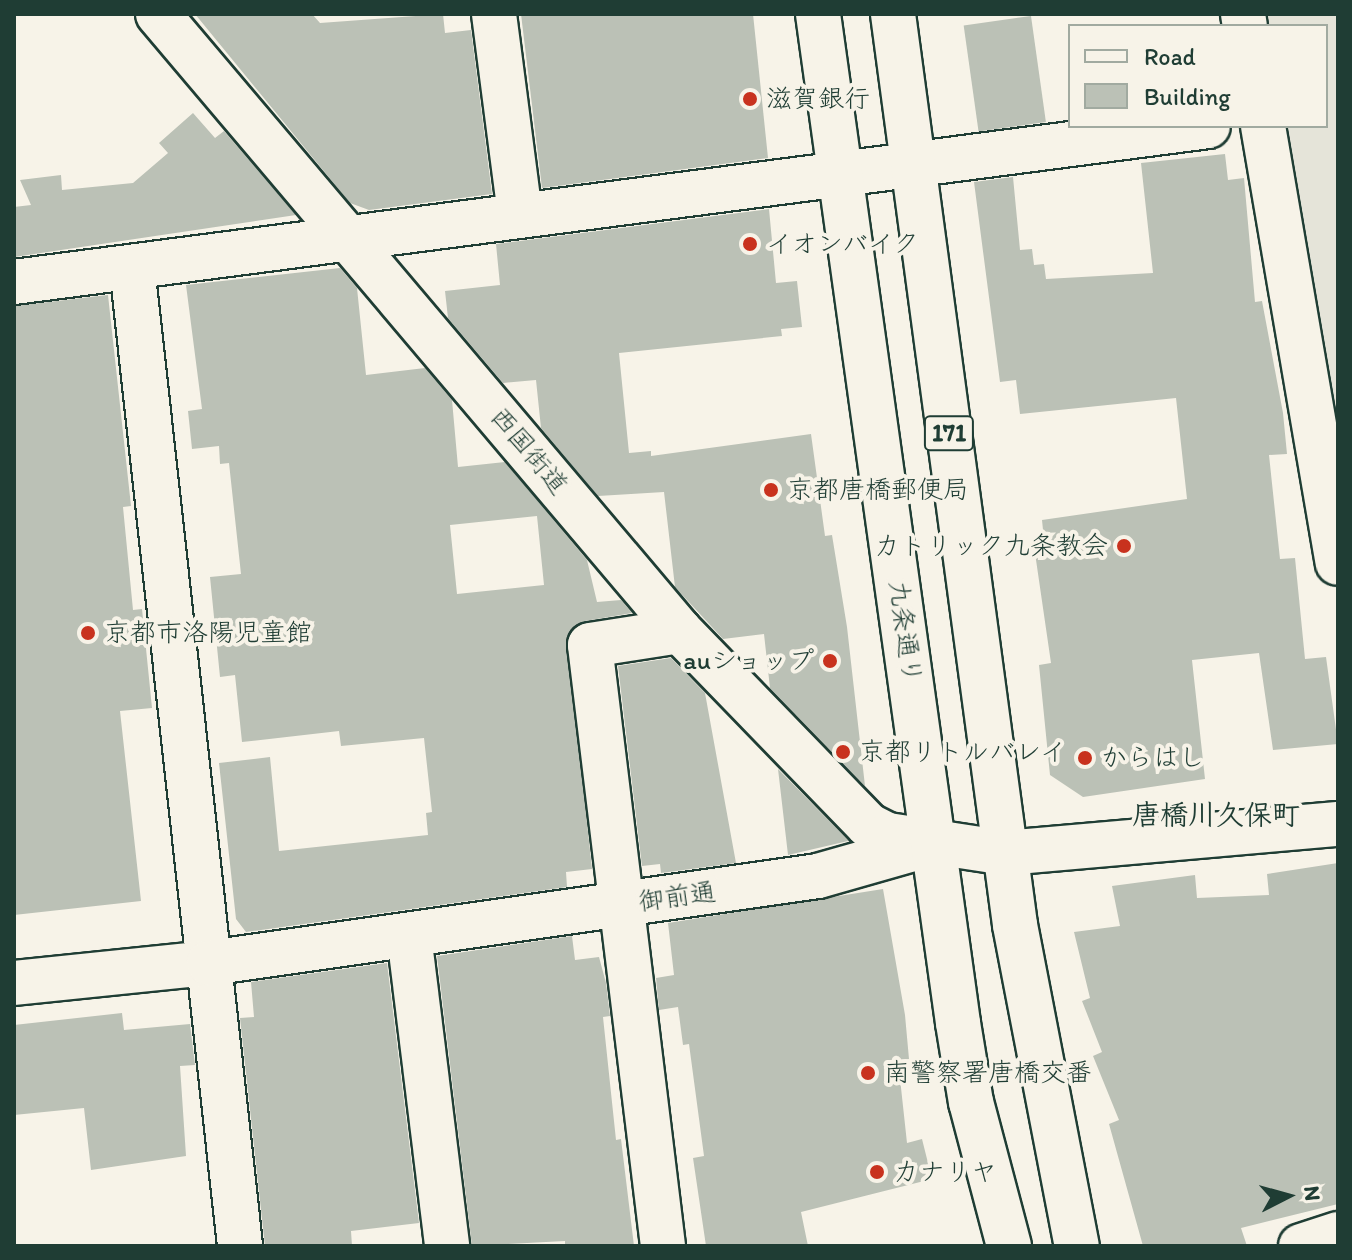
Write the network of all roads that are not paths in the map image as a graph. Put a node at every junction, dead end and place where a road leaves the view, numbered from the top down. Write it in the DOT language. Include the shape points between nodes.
graph roads {
  1 [pos="158,14"];
  2 [pos="494,14"];
  3 [pos="818,14"];
  4 [pos="893,14"];
  5 [pos="1194,128"];
  6 [pos="1263,128"];
  7 [pos="914,167"];
  8 [pos="842,175"];
  9 [pos="520,213"];
  10 [pos="350,238"];
  11 [pos="132,267"];
  12 [pos="14,282"];
  13 [pos="1338,563"];
  14 [pos="680,631"];
  15 [pos="1338,824"];
  16 [pos="933,843"];
  17 [pos="1005,853"];
  18 [pos="621,905"];
  19 [pos="409,935"];
  20 [pos="209,963"];
  21 [pos="14,983"];
  22 [pos="1338,1234"];
  23 [pos="240,1246"];
  24 [pos="447,1246"];
  25 [pos="663,1246"];
  26 [pos="1009,1246"];
  27 [pos="1077,1246"];
  28 [pos="1301,1246"];
  1 -- 10 [label="main road, 西国街道"];
  2 -- 9 [label="main road"];
  3 -- 8 [label="main road, 九条通り"];
  4 -- 7 [label="main road, 171"];
  5 -- 7 [label="main road"];
  6 -- 13 [label="main road"];
  7 -- 8 [label="main road"];
  7 -- 17 [label="main road, 171"];
  8 -- 9 [label="main road"];
  8 -- 16 [label="main road, 九条通り"];
  9 -- 10 [label="main road"];
  10 -- 11 [label="main road"];
  10 -- 14 [label="main road, 西国街道"];
  11 -- 12 [label="main road"];
  11 -- 20 [label="main road"];
  14 -- 16 [label="main road, 西国街道" via="852,812 888,835"];
  14 -- 18 [label="main road" via="590,645"];
  15 -- 17 [label="main road, 御前通"];
  16 -- 17 [label="main road, 御前通"];
  16 -- 18 [label="main road, 御前通" via="818,876"];
  16 -- 26 [label="main road, 九条通り" via="971,1102"];
  17 -- 27 [label="main road, 171" via="1030,1017"];
  18 -- 19 [label="main road, 御前通"];
  18 -- 25 [label="main road"];
  19 -- 20 [label="main road, 御前通"];
  19 -- 24 [label="main road"];
  20 -- 21 [label="main road, 御前通"];
  20 -- 23 [label="main road"];
  22 -- 28 [label="main road"];
}
